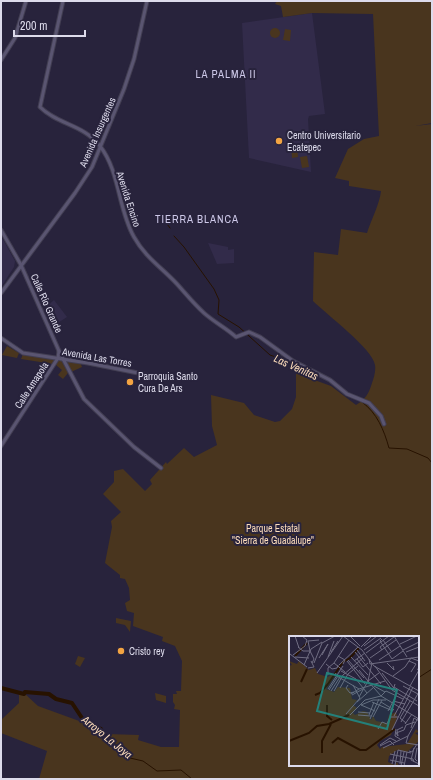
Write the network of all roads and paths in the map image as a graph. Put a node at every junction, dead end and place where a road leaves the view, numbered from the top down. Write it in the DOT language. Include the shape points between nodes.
graph roads {
  1 [pos="26,1"];
  2 [pos="63,1"];
  3 [pos="147,1"];
  4 [pos="1,60"];
  5 [pos="101,147"];
  6 [pos="1,230"];
  7 [pos="21,265"];
  8 [pos="1,293"];
  9 [pos="1,338"];
  10 [pos="59,351"];
  11 [pos="58,358"];
  12 [pos="64,359"];
  13 [pos="168,379"];
  14 [pos="384,424"];
  15 [pos="1,446"];
  16 [pos="161,468"];
  1 -- 4 [label="main road" via="15,38"];
  2 -- 5 [label="main road, Avenida Encino" via="40,107 52,118 86,132"];
  3 -- 5 [label="main road, Avenida Insurgentes" via="131,67"];
  5 -- 7 [label="main road, Avenida Insurgentes" via="86,177"];
  5 -- 14 [label="main road, Avenida Encino" via="132,233 158,268 177,284 192,303 236,337 247,333 265,340 293,361 330,380 347,394 369,403 381,416"];
  6 -- 7 [label="main road, Calle Río Grande"];
  7 -- 8 [label="main road, Avenida Insurgentes"];
  7 -- 10 [label="main road, Calle Río Grande"];
  9 -- 11 [label="main road, Avenida Las Torres" via="23,353"];
  10 -- 11 [label="main road, Calle Amapola"];
  10 -- 12 [label="main road, Calle Río Grande"];
  11 -- 12 [label="main road, Avenida Las Torres"];
  11 -- 15 [label="main road, Calle Amapola"];
  12 -- 13 [label="main road, Avenida Las Torres"];
  12 -- 16 [label="main road, Calle Río Grande" via="84,399 134,447"];
}
